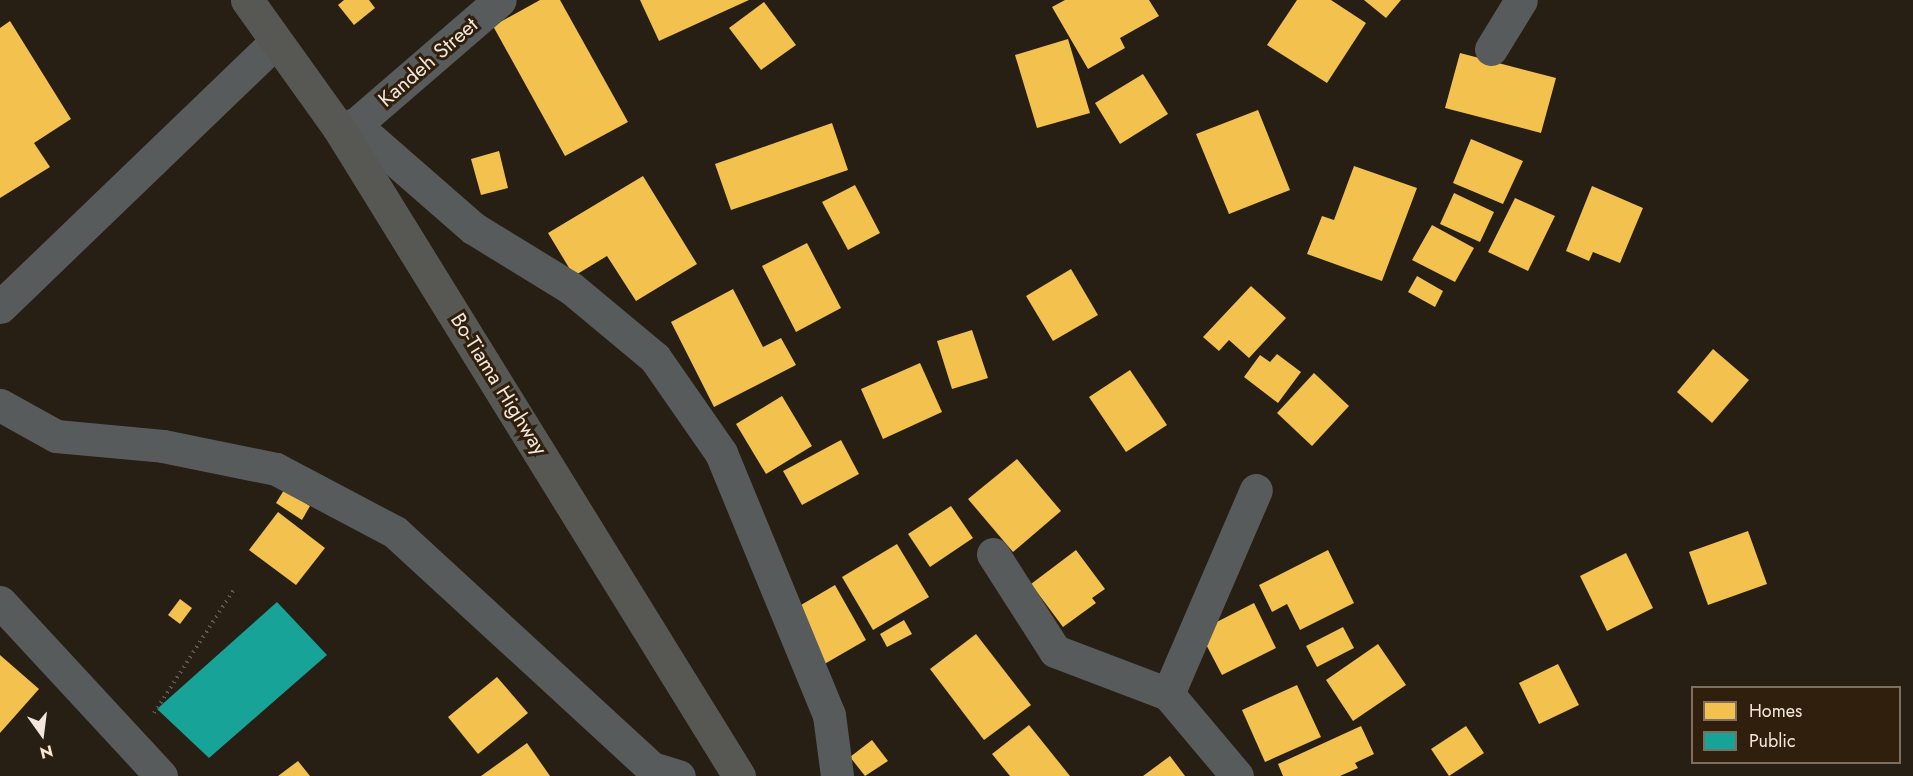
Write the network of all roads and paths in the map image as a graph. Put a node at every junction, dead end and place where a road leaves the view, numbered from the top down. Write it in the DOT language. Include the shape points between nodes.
graph roads {
  1 [pos="247,0"];
  2 [pos="500,0"];
  3 [pos="1521,0"];
  4 [pos="275,42"];
  5 [pos="1491,49"];
  6 [pos="347,126"];
  7 [pos="12,283"];
  8 [pos="0,307"];
  9 [pos="0,405"];
  10 [pos="1256,490"];
  11 [pos="993,554"];
  12 [pos="236,588"];
  13 [pos="0,602"];
  14 [pos="1168,694"];
  15 [pos="133,746"];
  16 [pos="161,776"];
  17 [pos="679,776"];
  18 [pos="739,776"];
  19 [pos="837,776"];
  20 [pos="1237,776"];
  1 -- 4 [label="highway, Bo-Tiama Highway"];
  2 -- 6 [label="street, Kandeh Street"];
  3 -- 5 [label="street"];
  4 -- 6 [label="highway, Bo-Tiama Highway"];
  4 -- 7 [label="street"];
  6 -- 18 [label="highway, Bo-Tiama Highway"];
  6 -- 19 [label="street" via="473,228 571,288 655,358 721,453 829,715"];
  7 -- 8 [label="street"];
  9 -- 17 [label="street" via="56,436 163,446 276,469 395,532 652,768"];
  10 -- 14 [label="street"];
  11 -- 14 [label="street" via="1054,651"];
  12 -- 15 [label="path"];
  13 -- 15 [label="street"];
  14 -- 20 [label="street"];
  15 -- 16 [label="street"];
}
